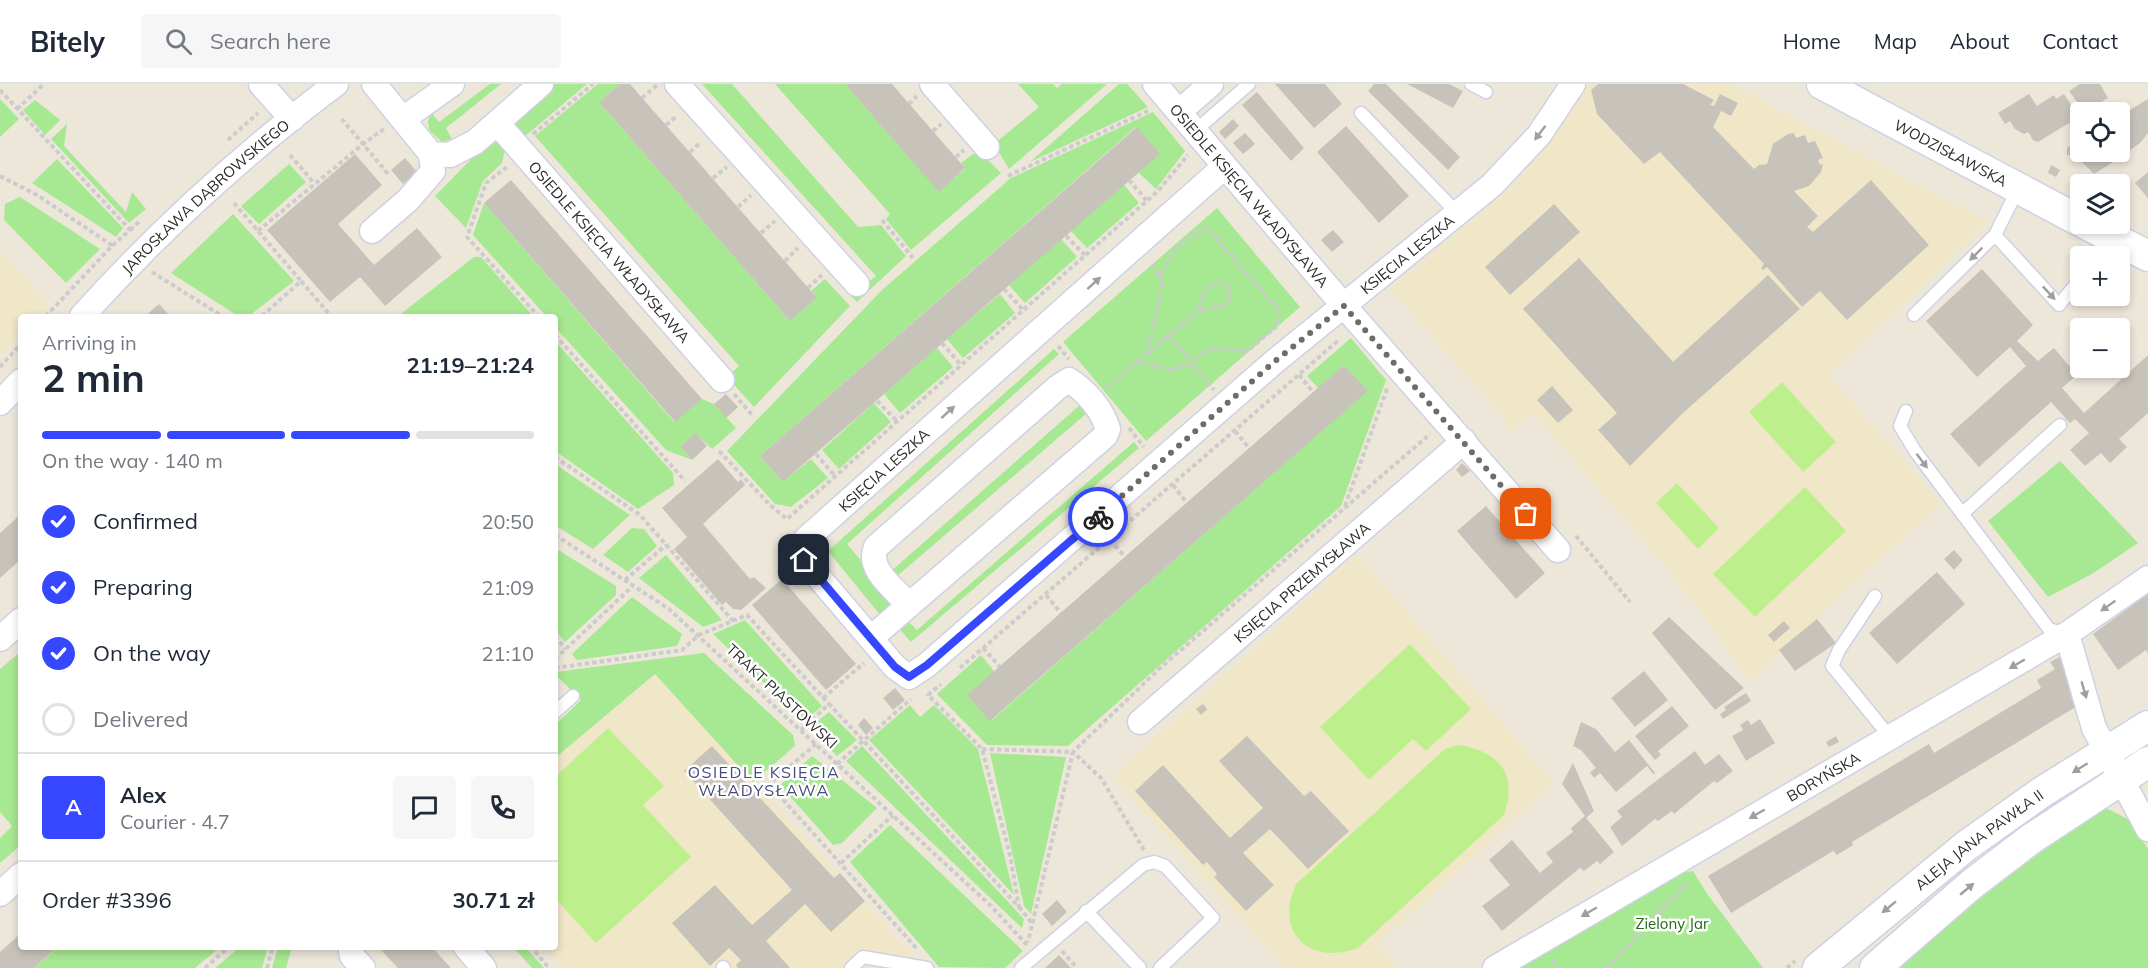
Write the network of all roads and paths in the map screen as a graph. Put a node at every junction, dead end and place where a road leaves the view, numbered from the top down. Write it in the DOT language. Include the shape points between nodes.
graph roads {
  1 [pos="44,84"];
  2 [pos="261,84"];
  3 [pos="336,84"];
  4 [pos="374,84"];
  5 [pos="452,84"];
  6 [pos="541,84"];
  7 [pos="593,84"];
  8 [pos="658,84"];
  9 [pos="677,84"];
  10 [pos="932,84"];
  11 [pos="1211,84"];
  12 [pos="1249,84"];
  13 [pos="1471,84"];
  14 [pos="1573,84"];
  15 [pos="1822,84"];
  16 [pos="0,90"];
  17 [pos="1151,92"];
  18 [pos="1486,92"];
  19 [pos="642,98"];
  20 [pos="17,109"];
  21 [pos="682,111"];
  22 [pos="1180,111"];
  23 [pos="1361,113"];
  24 [pos="340,117"];
  25 [pos="292,118"];
  26 [pos="403,119"];
  27 [pos="497,123"];
  28 [pos="666,125"];
  29 [pos="532,135"];
  30 [pos="706,138"];
  31 [pos="1193,141"];
  32 [pos="363,144"];
  33 [pos="987,147"];
  34 [pos="690,152"];
  35 [pos="431,154"];
  36 [pos="290,155"];
  37 [pos="730,165"];
  38 [pos="1224,166"];
  39 [pos="516,167"];
  40 [pos="0,176"];
  41 [pos="389,176"];
  42 [pos="1008,176"];
  43 [pos="713,178"];
  44 [pos="1129,180"];
  45 [pos="314,183"];
  46 [pos="2019,188"];
  47 [pos="754,192"];
  48 [pos="1147,201"];
  49 [pos="234,203"];
  50 [pos="738,207"];
  51 [pos="1458,214"];
  52 [pos="2070,216"];
  53 [pos="778,219"];
  54 [pos="882,220"];
  55 [pos="258,231"];
  56 [pos="372,231"];
  57 [pos="760,233"];
  58 [pos="2100,234"];
  59 [pos="1995,235"];
  60 [pos="1066,236"];
  61 [pos="801,245"];
  62 [pos="112,246"];
  63 [pos="2117,246"];
  64 [pos="1085,255"];
  65 [pos="913,258"];
  66 [pos="134,260"];
  67 [pos="785,261"];
  68 [pos="1151,264"];
  69 [pos="824,272"];
  70 [pos="1159,276"];
  71 [pos="302,281"];
  72 [pos="857,284"];
  73 [pos="808,288"];
  74 [pos="1004,289"];
  75 [pos="2070,292"];
  76 [pos="1344,306"];
  77 [pos="1023,310"];
  78 [pos="1198,312"];
  79 [pos="48,314"];
  80 [pos="84,314"];
  81 [pos="219,314"];
  82 [pos="264,314"];
  83 [pos="329,314"];
  84 [pos="536,314"];
  85 [pos="1914,315"];
  86 [pos="1346,334"];
  87 [pos="1169,335"];
  88 [pos="558,338"];
  89 [pos="942,343"];
  90 [pos="18,347"];
  91 [pos="1146,355"];
  92 [pos="1138,362"];
  93 [pos="1191,362"];
  94 [pos="961,365"];
  95 [pos="0,367"];
  96 [pos="1299,375"];
  97 [pos="1392,377"];
  98 [pos="722,380"];
  99 [pos="1313,392"];
  100 [pos="1100,394"];
  101 [pos="1220,397"];
  102 [pos="877,401"];
  103 [pos="1906,411"];
  104 [pos="897,421"];
  105 [pos="2060,425"];
  106 [pos="1437,428"];
  107 [pos="1235,431"];
  108 [pos="1464,441"];
  109 [pos="1249,448"];
  110 [pos="719,451"];
  111 [pos="816,454"];
  112 [pos="558,459"];
  113 [pos="835,476"];
  114 [pos="685,481"];
  115 [pos="1173,485"];
  116 [pos="1187,503"];
  117 [pos="1344,509"];
  118 [pos="1962,514"];
  119 [pos="558,537"];
  120 [pos="1110,540"];
  121 [pos="666,544"];
  122 [pos="1558,550"];
  123 [pos="1125,557"];
  124 [pos="2148,578"];
  125 [pos="625,580"];
  126 [pos="633,586"];
  127 [pos="1046,595"];
  128 [pos="1875,596"];
  129 [pos="909,605"];
  130 [pos="1061,613"];
  131 [pos="733,621"];
  132 [pos="18,623"];
  133 [pos="2067,634"];
  134 [pos="699,635"];
  135 [pos="0,639"];
  136 [pos="558,639"];
  137 [pos="872,647"];
  138 [pos="566,648"];
  139 [pos="983,648"];
  140 [pos="558,656"];
  141 [pos="1000,667"];
  142 [pos="558,668"];
  143 [pos="952,675"];
  144 [pos="944,681"];
  145 [pos="923,688"];
  146 [pos="928,695"];
  147 [pos="573,696"];
  148 [pos="914,696"];
  149 [pos="823,698"];
  150 [pos="829,704"];
  151 [pos="558,709"];
  152 [pos="1140,722"];
  153 [pos="2148,726"];
  154 [pos="801,730"];
  155 [pos="1890,737"];
  156 [pos="863,740"];
  157 [pos="816,744"];
  158 [pos="982,749"];
  159 [pos="2107,751"];
  160 [pos="1073,752"];
  161 [pos="2148,762"];
  162 [pos="837,764"];
  163 [pos="2123,779"];
  164 [pos="893,815"];
  165 [pos="2148,829"];
  166 [pos="1144,851"];
  167 [pos="1686,856"];
  168 [pos="840,863"];
  169 [pos="18,878"];
  170 [pos="0,894"];
  171 [pos="1019,907"];
  172 [pos="1086,911"];
  173 [pos="1032,924"];
  174 [pos="1058,947"];
  175 [pos="225,950"];
  176 [pos="272,950"];
  177 [pos="351,950"];
  178 [pos="468,950"];
  179 [pos="533,950"];
  180 [pos="926,963"];
  181 [pos="205,968"];
  182 [pos="267,968"];
  183 [pos="363,968"];
  184 [pos="484,968"];
  185 [pos="549,968"];
  186 [pos="851,968"];
  187 [pos="1021,968"];
  188 [pos="1077,968"];
  189 [pos="1140,968"];
  190 [pos="1160,968"];
  191 [pos="1495,968"];
  192 [pos="1607,968"];
  193 [pos="1818,968"];
  194 [pos="1875,968"];
  1 -- 20 [label="path"];
  2 -- 25 [label="street"];
  3 -- 25 [label="street, JAROSŁAWA DĄBROWSKIEGO"];
  4 -- 26 [label="street"];
  5 -- 26 [label="street"];
  6 -- 27 [label="street"];
  7 -- 29 [label="path"];
  8 -- 19 [label="path"];
  9 -- 72 [label="street"];
  10 -- 33 [label="street"];
  11 -- 22 [label="street"];
  12 -- 31 [label="lane"];
  13 -- 18 [label="lane"];
  14 -- 51 [label="street, KSIĘCIA LESZKA, one-way" via="1539,135"];
  15 -- 46 [label="street, WODZISŁAWSKA"];
  16 -- 20 [label="path"];
  17 -- 22 [label="street, OSIEDLE KSIĘCIA WŁADYSŁAWA"];
  17 -- 42 [label="path" via="1154,108"];
  20 -- 62 [label="path" via="130,230"];
  21 -- 28 [label="path"];
  22 -- 31 [label="street, OSIEDLE KSIĘCIA WŁADYSŁAWA"];
  23 -- 51 [label="lane"];
  24 -- 32 [label="path"];
  25 -- 66 [label="street, JAROSŁAWA DĄBROWSKIEGO"];
  26 -- 35 [label="street"];
  27 -- 35 [label="street" via="475,142 450,155"];
  27 -- 98 [label="street, OSIEDLE KSIĘCIA WŁADYSŁAWA"];
  30 -- 34 [label="path"];
  31 -- 38 [label="street, OSIEDLE KSIĘCIA WŁADYSŁAWA"];
  31 -- 48 [label="path"];
  32 -- 41 [label="path"];
  32 -- 45 [label="path"];
  35 -- 56 [label="street" via="433,171 408,200"];
  36 -- 45 [label="path"];
  37 -- 43 [label="path"];
  38 -- 76 [label="street, OSIEDLE KSIĘCIA WŁADYSŁAWA"];
  137 -- 38 [label="street, KSIĘCIA LESZKA, one-way" via="804,560 806,539"];
  39 -- 84 [label="path" via="508,166 486,183 467,237"];
  40 -- 62 [label="path" via="37,195"];
  44 -- 48 [label="path"];
  45 -- 55 [label="path"];
  46 -- 52 [label="street, WODZISŁAWSKA"];
  46 -- 59 [label="lane"];
  47 -- 50 [label="path"];
  48 -- 64 [label="path"];
  49 -- 55 [label="path"];
  51 -- 76 [label="street, KSIĘCIA LESZKA"];
  53 -- 57 [label="path"];
  54 -- 65 [label="path"];
  55 -- 71 [label="path"];
  58 -- 63 [label="street"];
  59 -- 75 [label="lane, one-way" via="2060,305"];
  59 -- 85 [label="lane, one-way"];
  60 -- 64 [label="path"];
  61 -- 67 [label="path"];
  62 -- 66 [label="path"];
  62 -- 79 [label="path"];
  64 -- 77 [label="path"];
  66 -- 80 [label="street, JAROSŁAWA DĄBROWSKIEGO"];
  66 -- 81 [label="path"];
  68 -- 70 [label="path"];
  69 -- 73 [label="path"];
  70 -- 91 [label="path" via="1163,281 1160,302"];
  70 -- 93 [label="path" via="1174,251 1190,235 1207,228 1279,315 1277,326 1247,351 1212,348"];
  71 -- 82 [label="path"];
  71 -- 83 [label="path"];
  74 -- 77 [label="path"];
  76 -- 108 [label="street, OSIEDLE KSIĘCIA WŁADYSŁAWA"];
  76 -- 137 [label="street, KSIĘCIA LESZKA" via="1274,362 927,665 909,677"];
  77 -- 94 [label="path"];
  78 -- 78 [label="path" via="1227,304 1227,285 1219,281 1209,286 1201,296"];
  78 -- 87 [label="path"];
  86 -- 96 [label="path"];
  87 -- 91 [label="path"];
  87 -- 93 [label="path"];
  88 -- 114 [label="path"];
  89 -- 94 [label="path"];
  90 -- 95 [label="path"];
  91 -- 92 [label="path"];
  92 -- 93 [label="path" via="1170,370"];
  92 -- 100 [label="path"];
  93 -- 101 [label="path"];
  94 -- 104 [label="path"];
  96 -- 99 [label="path"];
  96 -- 107 [label="path"];
  97 -- 117 [label="path"];
  102 -- 104 [label="path"];
  103 -- 118 [label="lane, one-way" via="1900,426"];
  104 -- 113 [label="path"];
  105 -- 118 [label="lane"];
  106 -- 117 [label="path"];
  107 -- 109 [label="path"];
  107 -- 115 [label="path"];
  108 -- 122 [label="street, OSIEDLE KSIĘCIA WŁADYSŁAWA"];
  108 -- 152 [label="street, KSIĘCIA PRZEMYSŁAWA"];
  110 -- 113 [label="path" via="786,519"];
  111 -- 113 [label="path"];
  112 -- 121 [label="path" via="640,515"];
  115 -- 116 [label="path"];
  115 -- 120 [label="path"];
  117 -- 160 [label="path" via="1159,669"];
  118 -- 133 [label="lane" via="2049,629"];
  119 -- 125 [label="path, TRAKT PIASTOWSKI"];
  120 -- 123 [label="path"];
  120 -- 127 [label="path"];
  121 -- 125 [label="path"];
  121 -- 131 [label="path"];
  124 -- 133 [label="street, BORYŃSKA, one-way"];
  125 -- 126 [label="path, TRAKT PIASTOWSKI"];
  126 -- 134 [label="path, TRAKT PIASTOWSKI"];
  126 -- 138 [label="path"];
  127 -- 130 [label="path"];
  127 -- 139 [label="path"];
  128 -- 155 [label="lane" via="1832,666"];
  129 -- 129 [label="street" via="1105,436 1105,420 1079,387 1069,380 1058,387 876,547 872,556 874,566"];
  129 -- 137 [label="street"];
  131 -- 134 [label="path"];
  131 -- 149 [label="path" via="747,615"];
  132 -- 135 [label="street"];
  133 -- 155 [label="street, BORYŃSKA, one-way"];
  133 -- 159 [label="street, one-way" via="2094,728"];
  134 -- 142 [label="path" via="682,650"];
  134 -- 154 [label="path, TRAKT PIASTOWSKI"];
  136 -- 138 [label="path"];
  137 -- 149 [label="path"];
  138 -- 140 [label="path"];
  139 -- 141 [label="path"];
  139 -- 143 [label="path"];
  144 -- 146 [label="path"];
  145 -- 146 [label="path"];
  146 -- 158 [label="path"];
  147 -- 151 [label="lane"];
  148 -- 156 [label="path"];
  149 -- 150 [label="path"];
  150 -- 154 [label="path"];
  150 -- 156 [label="path"];
  153 -- 159 [label="street, ALEJA JANA PAWŁA II"];
  154 -- 157 [label="path, TRAKT PIASTOWSKI"];
  155 -- 167 [label="street, BORYŃSKA, one-way"];
  156 -- 162 [label="path"];
  156 -- 171 [label="path"];
  157 -- 162 [label="path, TRAKT PIASTOWSKI"];
  157 -- 168 [label="path" via="769,784"];
  158 -- 160 [label="path"];
  158 -- 171 [label="path" via="1010,855"];
  159 -- 163 [label="street"];
  159 -- 193 [label="street, ALEJA JANA PAWŁA II, one-way" via="1966,846"];
  160 -- 166 [label="path" via="1101,778"];
  160 -- 173 [label="path"];
  161 -- 163 [label="street, ALEJA JANA PAWŁA II"];
  162 -- 164 [label="path, TRAKT PIASTOWSKI"];
  163 -- 165 [label="street"];
  194 -- 163 [label="street, ALEJA JANA PAWŁA II, one-way" via="2031,839"];
  164 -- 168 [label="path"];
  164 -- 173 [label="path, TRAKT PIASTOWSKI" via="991,906 1027,946"];
  167 -- 191 [label="street, BORYŃSKA, one-way"];
  167 -- 192 [label="path" via="1695,874"];
  168 -- 180 [label="path"];
  169 -- 170 [label="street"];
  171 -- 173 [label="path"];
  172 -- 187 [label="lane"];
  172 -- 189 [label="lane"];
  172 -- 190 [label="lane" via="1143,865 1154,862 1165,866 1213,918"];
  174 -- 188 [label="path"];
  175 -- 181 [label="path"];
  176 -- 182 [label="path"];
  177 -- 183 [label="street"];
  178 -- 184 [label="street"];
  179 -- 185 [label="path"];
  180 -- 186 [label="lane" via="863,957"];
}
